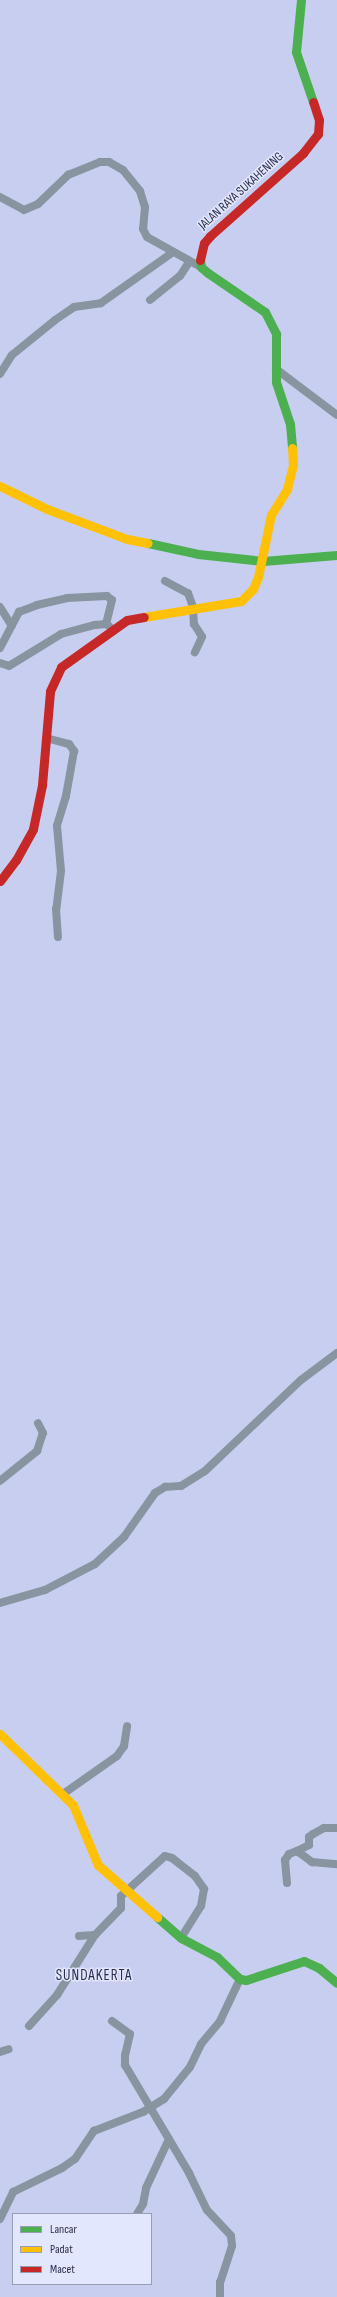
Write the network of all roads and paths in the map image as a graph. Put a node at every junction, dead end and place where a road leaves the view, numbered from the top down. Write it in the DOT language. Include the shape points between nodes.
graph roads {
  1 [pos="301,0"];
  2 [pos="0,197"];
  3 [pos="172,253"];
  4 [pos="190,262"];
  5 [pos="201,267"];
  6 [pos="150,300"];
  7 [pos="276,369"];
  8 [pos="0,374"];
  9 [pos="337,415"];
  10 [pos="0,486"];
  11 [pos="337,555"];
  12 [pos="263,560"];
  13 [pos="165,581"];
  14 [pos="0,607"];
  15 [pos="193,607"];
  16 [pos="12,626"];
  17 [pos="109,626"];
  18 [pos="0,648"];
  19 [pos="195,652"];
  20 [pos="0,663"];
  21 [pos="46,738"];
  22 [pos="0,881"];
  23 [pos="58,937"];
  24 [pos="337,1353"];
  25 [pos="38,1423"];
  26 [pos="0,1481"];
  27 [pos="0,1603"];
  28 [pos="127,1726"];
  29 [pos="0,1734"];
  30 [pos="63,1794"];
  31 [pos="337,1828"];
  32 [pos="297,1851"];
  33 [pos="337,1864"];
  34 [pos="287,1883"];
  35 [pos="127,1891"];
  36 [pos="95,1935"];
  37 [pos="79,1936"];
  38 [pos="180,1938"];
  39 [pos="240,1979"];
  40 [pos="337,1984"];
  41 [pos="112,2021"];
  42 [pos="29,2026"];
  43 [pos="8,2049"];
  44 [pos="0,2052"];
  45 [pos="151,2108"];
  46 [pos="170,2139"];
  47 [pos="138,2213"];
  48 [pos="0,2219"];
  49 [pos="220,2297"];
  1 -- 5 [label="main road, JALAN RAYA SUKAHENING" via="296,52 319,120 318,134 303,153 204,243 199,256"];
  2 -- 3 [label="street" via="24,210 38,204 68,175 103,161 123,170 138,188 145,202 145,235"];
  3 -- 4 [label="street"];
  3 -- 8 [label="street" via="101,303 74,307 55,320 12,355"];
  4 -- 5 [label="street"];
  4 -- 6 [label="street" via="180,276"];
  5 -- 7 [label="main road" via="260,307 270,318 276,334"];
  7 -- 9 [label="street"];
  7 -- 12 [label="main road" via="278,387 290,424 293,465 287,489 271,514"];
  10 -- 12 [label="main road" via="47,509 127,539 198,554"];
  11 -- 12 [label="main road"];
  12 -- 15 [label="main road" via="253,589 244,599"];
  13 -- 15 [label="street" via="185,590"];
  14 -- 16 [label="street"];
  15 -- 17 [label="main road"];
  15 -- 19 [label="street" via="194,624 202,637"];
  16 -- 17 [label="street" via="22,609 67,598 101,596 112,600"];
  16 -- 18 [label="street"];
  17 -- 20 [label="street" via="61,634 9,666"];
  17 -- 21 [label="main road" via="61,667 56,675 50,691"];
  21 -- 22 [label="main road" via="42,785 34,829"];
  21 -- 23 [label="street" via="69,744 74,751 66,796 57,826 61,871 56,909"];
  24 -- 27 [label="street" via="301,1380 205,1471 181,1486 165,1488 155,1493 124,1537 95,1564 45,1590"];
  25 -- 26 [label="street" via="43,1433 37,1451"];
  28 -- 30 [label="street" via="124,1746 117,1756"];
  29 -- 30 [label="main road"];
  30 -- 35 [label="main road" via="76,1809 98,1866"];
  31 -- 32 [label="street" via="322,1829 309,1837 309,1845"];
  32 -- 33 [label="street" via="310,1861"];
  32 -- 34 [label="street" via="289,1854 285,1860"];
  35 -- 36 [label="street" via="121,1896 121,1908"];
  35 -- 38 [label="main road"];
  35 -- 38 [label="street" via="165,1856 172,1858 196,1876 204,1889 204,1899"];
  36 -- 37 [label="street"];
  36 -- 42 [label="street" via="57,1995"];
  38 -- 39 [label="main road" via="217,1957"];
  39 -- 40 [label="main road" via="246,1980 304,1961 319,1968"];
  39 -- 45 [label="street" via="220,2021 201,2044 190,2067 164,2098"];
  41 -- 45 [label="street" via="130,2034 124,2055 125,2065"];
  43 -- 44 [label="street"];
  45 -- 46 [label="street"];
  45 -- 48 [label="street" via="95,2130 75,2159 13,2192"];
  46 -- 47 [label="street" via="146,2188 143,2204"];
  46 -- 49 [label="street" via="208,2210 232,2238 231,2251 220,2282"];
}
